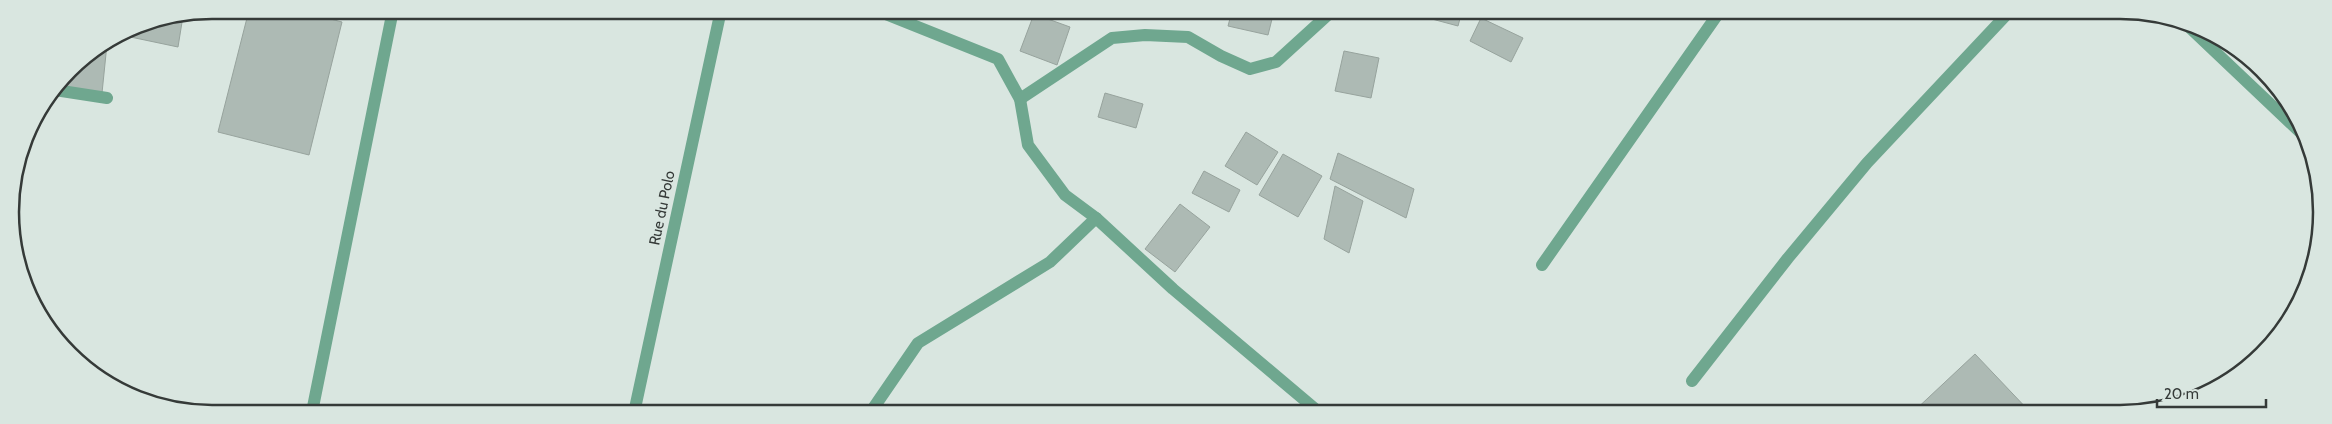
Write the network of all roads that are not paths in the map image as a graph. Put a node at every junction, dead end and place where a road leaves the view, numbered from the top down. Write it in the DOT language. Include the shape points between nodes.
graph roads {
  1 [pos="391,19"];
  2 [pos="719,19"];
  3 [pos="898,19"];
  4 [pos="1323,19"];
  5 [pos="1714,19"];
  6 [pos="2002,19"];
  7 [pos="2197,35"];
  8 [pos="62,91"];
  9 [pos="107,98"];
  10 [pos="1020,99"];
  11 [pos="2292,124"];
  12 [pos="1096,218"];
  13 [pos="1542,265"];
  14 [pos="1692,381"];
  15 [pos="313,405"];
  16 [pos="636,405"];
  17 [pos="875,405"];
  18 [pos="1304,405"];
  1 -- 15 [label="street"];
  2 -- 16 [label="street, Rue du Polo"];
  3 -- 10 [label="street" via="998,59"];
  4 -- 10 [label="street" via="1276,62 1250,69 1188,38 1145,35 1112,38"];
  5 -- 13 [label="street"];
  6 -- 14 [label="street" via="1867,163"];
  7 -- 11 [label="street"];
  8 -- 9 [label="street"];
  10 -- 12 [label="street" via="1028,144 1065,195"];
  12 -- 17 [label="street" via="1050,262 918,343"];
  12 -- 18 [label="street"];
}
